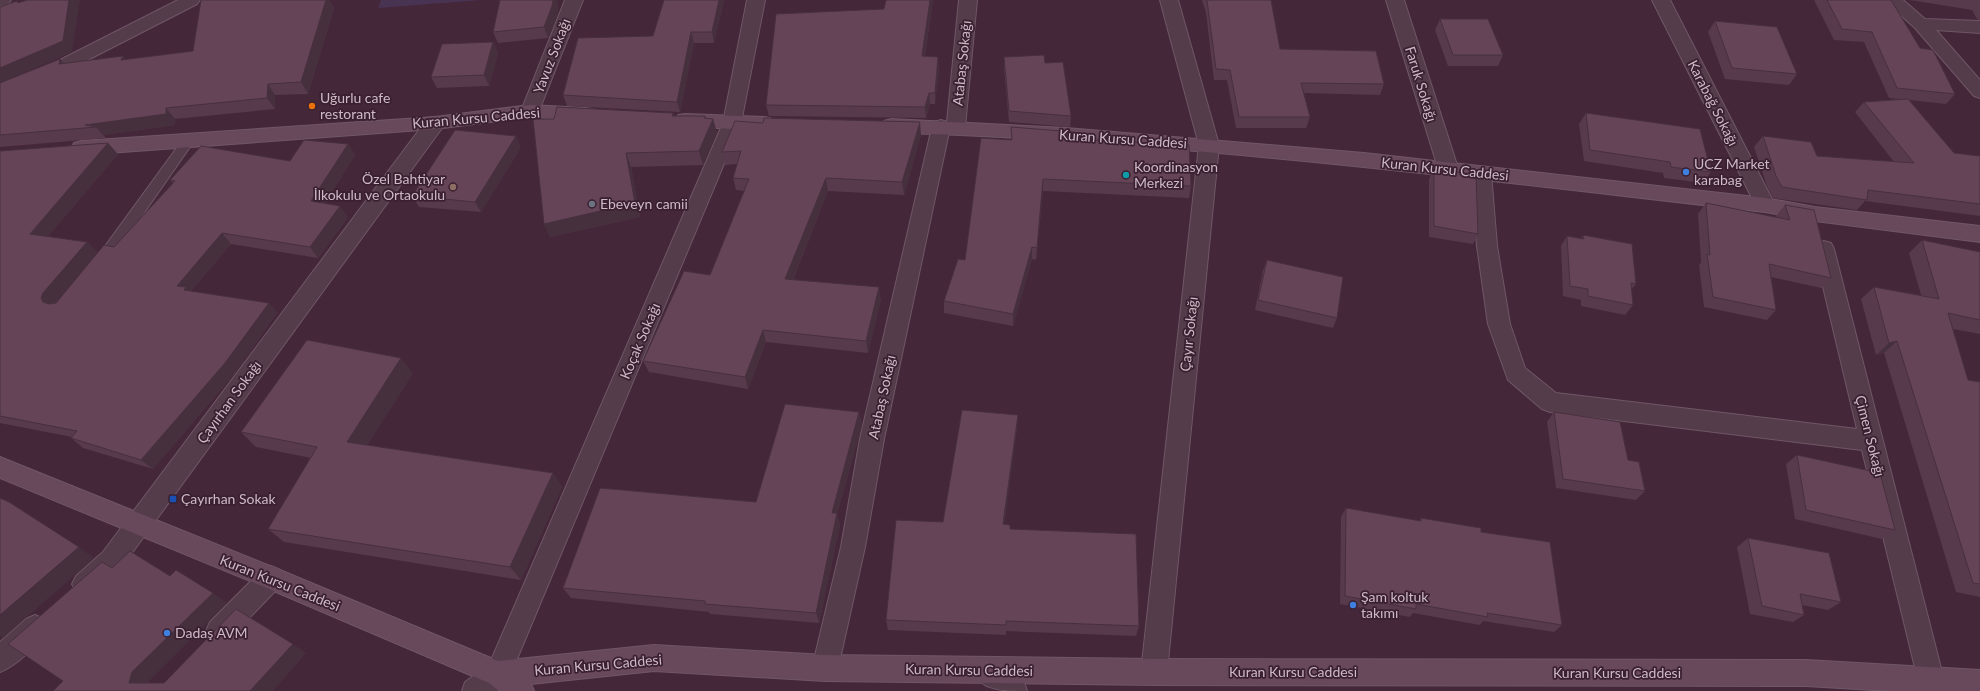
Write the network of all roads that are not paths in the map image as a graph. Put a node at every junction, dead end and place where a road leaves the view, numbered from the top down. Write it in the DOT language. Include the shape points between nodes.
graph roads {
  1 [pos="191,0"];
  2 [pos="574,0"];
  3 [pos="756,0"];
  4 [pos="968,0"];
  5 [pos="1169,0"];
  6 [pos="1395,0"];
  7 [pos="1660,0"];
  8 [pos="1893,0"];
  9 [pos="1921,24"];
  10 [pos="1980,27"];
  11 [pos="0,91"];
  12 [pos="1980,92"];
  13 [pos="530,111"];
  14 [pos="600,115"];
  15 [pos="670,119"];
  16 [pos="435,123"];
  17 [pos="732,123"];
  18 [pos="786,124"];
  19 [pos="872,125"];
  20 [pos="948,127"];
  21 [pos="188,141"];
  22 [pos="1209,145"];
  23 [pos="63,150"];
  24 [pos="1448,168"];
  25 [pos="1481,173"];
  26 [pos="1765,205"];
  27 [pos="1815,214"];
  28 [pos="1980,234"];
  29 [pos="96,267"];
  30 [pos="1872,441"];
  31 [pos="0,467"];
  32 [pos="138,526"];
  33 [pos="271,578"];
  34 [pos="71,596"];
  35 [pos="53,612"];
  36 [pos="205,646"];
  37 [pos="0,659"];
  38 [pos="825,668"];
  39 [pos="983,670"];
  40 [pos="1154,672"];
  41 [pos="498,674"];
  42 [pos="1931,680"];
  43 [pos="1980,683"];
  44 [pos="475,691"];
  45 [pos="521,691"];
  46 [pos="1014,691"];
  1 -- 11 [label="street" via="66,64"];
  2 -- 13 [label="street, Yavuz Sokağı"];
  3 -- 17 [label="street, Koçak Sokağı"];
  4 -- 20 [label="street, Atabaş Sokağı"];
  5 -- 22 [label="street, Çayır Sokağı"];
  6 -- 24 [label="street, Faruk Sokağı"];
  7 -- 26 [label="street, Karabağ Sokağı"];
  8 -- 9 [label="street"];
  9 -- 10 [label="street"];
  9 -- 12 [label="street"];
  13 -- 14 [label="main road, Kuran Kursu Caddesi"];
  13 -- 16 [label="main road, Kuran Kursu Caddesi"];
  15 -- 17 [label="main road"];
  16 -- 21 [label="main road, Kuran Kursu Caddesi"];
  16 -- 32 [label="street, Çayırhan Sokağı"];
  17 -- 18 [label="main road"];
  17 -- 41 [label="street, Koçak Sokağı"];
  19 -- 20 [label="main road, Kuran Kursu Caddesi"];
  20 -- 22 [label="main road, Kuran Kursu Caddesi"];
  20 -- 38 [label="street, Atabaş Sokağı" via="872,439 853,547"];
  21 -- 23 [label="main road, Kuran Kursu Caddesi"];
  21 -- 29 [label="lane"];
  22 -- 24 [label="main road, Kuran Kursu Caddesi"];
  22 -- 40 [label="street, Çayır Sokağı"];
  24 -- 25 [label="main road, Kuran Kursu Caddesi"];
  25 -- 26 [label="main road, Kuran Kursu Caddesi"];
  25 -- 30 [label="street" via="1487,246 1499,324 1516,373 1550,402"];
  26 -- 27 [label="main road, Kuran Kursu Caddesi"];
  27 -- 28 [label="main road, Kuran Kursu Caddesi"];
  27 -- 30 [label="street, Çimen Sokağı"];
  30 -- 42 [label="street, Çimen Sokağı"];
  31 -- 32 [label="main road, Kuran Kursu Caddesi"];
  32 -- 33 [label="main road, Kuran Kursu Caddesi"];
  32 -- 34 [label="street, Çayırhan Sokağı" via="112,560"];
  33 -- 36 [label="street"];
  33 -- 41 [label="main road, Kuran Kursu Caddesi"];
  35 -- 37 [label="street"];
  38 -- 39 [label="main road, Kuran Kursu Caddesi"];
  38 -- 41 [label="main road, Kuran Kursu Caddesi" via="654,658"];
  39 -- 40 [label="main road, Kuran Kursu Caddesi"];
  39 -- 46 [label="street"];
  40 -- 42 [label="main road, Kuran Kursu Caddesi" via="1806,672"];
  41 -- 44 [label="street"];
  41 -- 45 [label="main road"];
  42 -- 43 [label="main road, Kuran Kursu Caddesi"];
}
